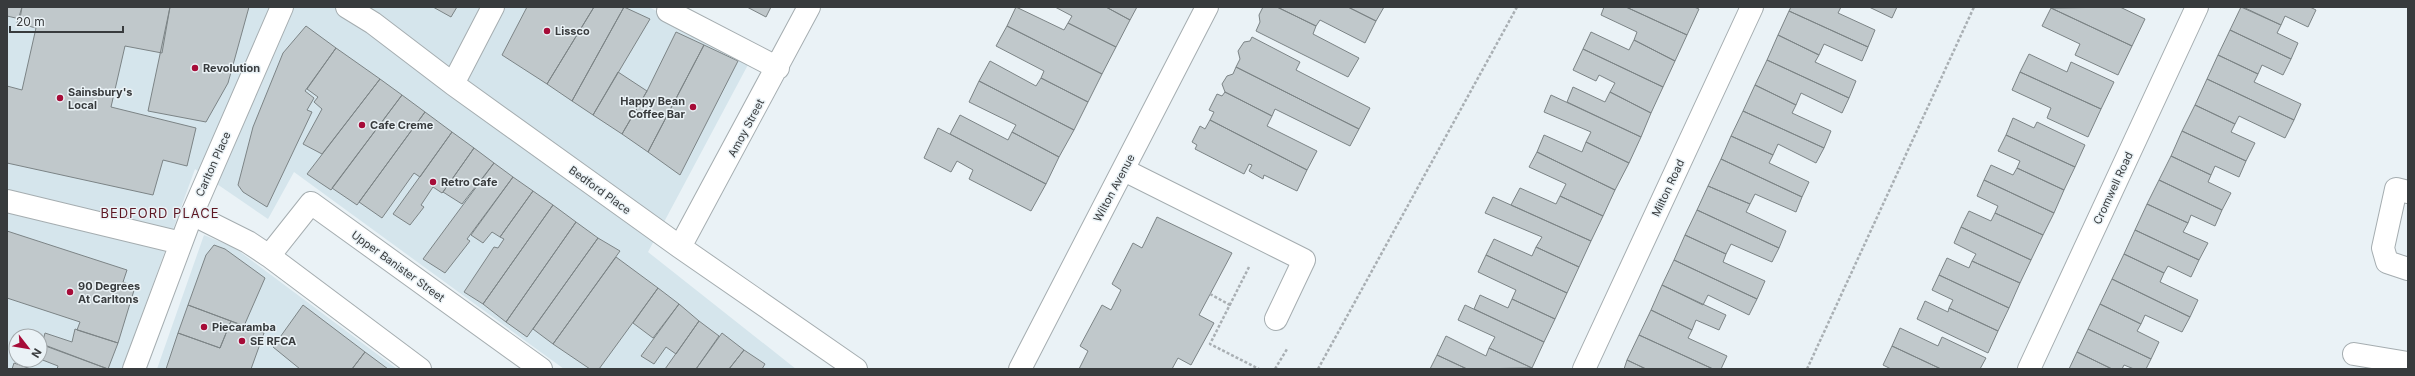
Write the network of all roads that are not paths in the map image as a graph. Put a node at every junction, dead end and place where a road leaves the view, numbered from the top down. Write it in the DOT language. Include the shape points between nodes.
graph roads {
  1 [pos="282,7"];
  2 [pos="347,7"];
  3 [pos="493,7"];
  4 [pos="809,7"];
  5 [pos="1207,7"];
  6 [pos="1752,7"];
  7 [pos="2197,7"];
  8 [pos="668,11"];
  9 [pos="778,68"];
  10 [pos="452,84"];
  11 [pos="1124,170"];
  12 [pos="2408,192"];
  13 [pos="7,201"];
  14 [pos="192,214"];
  15 [pos="181,243"];
  16 [pos="680,247"];
  17 [pos="269,256"];
  18 [pos="2408,269"];
  19 [pos="1276,319"];
  20 [pos="2354,354"];
  21 [pos="2408,364"];
  22 [pos="852,368"];
  23 [pos="134,369"];
  24 [pos="420,369"];
  25 [pos="541,369"];
  26 [pos="1020,369"];
  27 [pos="1584,369"];
  28 [pos="2029,369"];
  1 -- 14 [label="street, Carlton Place"];
  2 -- 10 [label="street, Bedford Place" via="373,23"];
  3 -- 10 [label="street"];
  4 -- 9 [label="street, Amoy Street"];
  5 -- 11 [label="street, Wilton Avenue"];
  6 -- 27 [label="street, Milton Road"];
  7 -- 28 [label="street, Cromwell Road"];
  8 -- 9 [label="street"];
  9 -- 16 [label="street, Amoy Street"];
  10 -- 16 [label="street, Bedford Place"];
  11 -- 19 [label="street" via="1304,260"];
  11 -- 26 [label="street, Wilton Avenue"];
  12 -- 18 [label="street" via="2396,189 2383,248 2387,262"];
  13 -- 15 [label="street"];
  14 -- 15 [label="street, Carlton Place"];
  14 -- 17 [label="street" via="248,242"];
  15 -- 23 [label="street, Carlton Place"];
  16 -- 22 [label="street, Bedford Place"];
  17 -- 24 [label="street"];
  17 -- 25 [label="street, Upper Banister Street" via="311,203"];
  20 -- 21 [label="street"];
}
